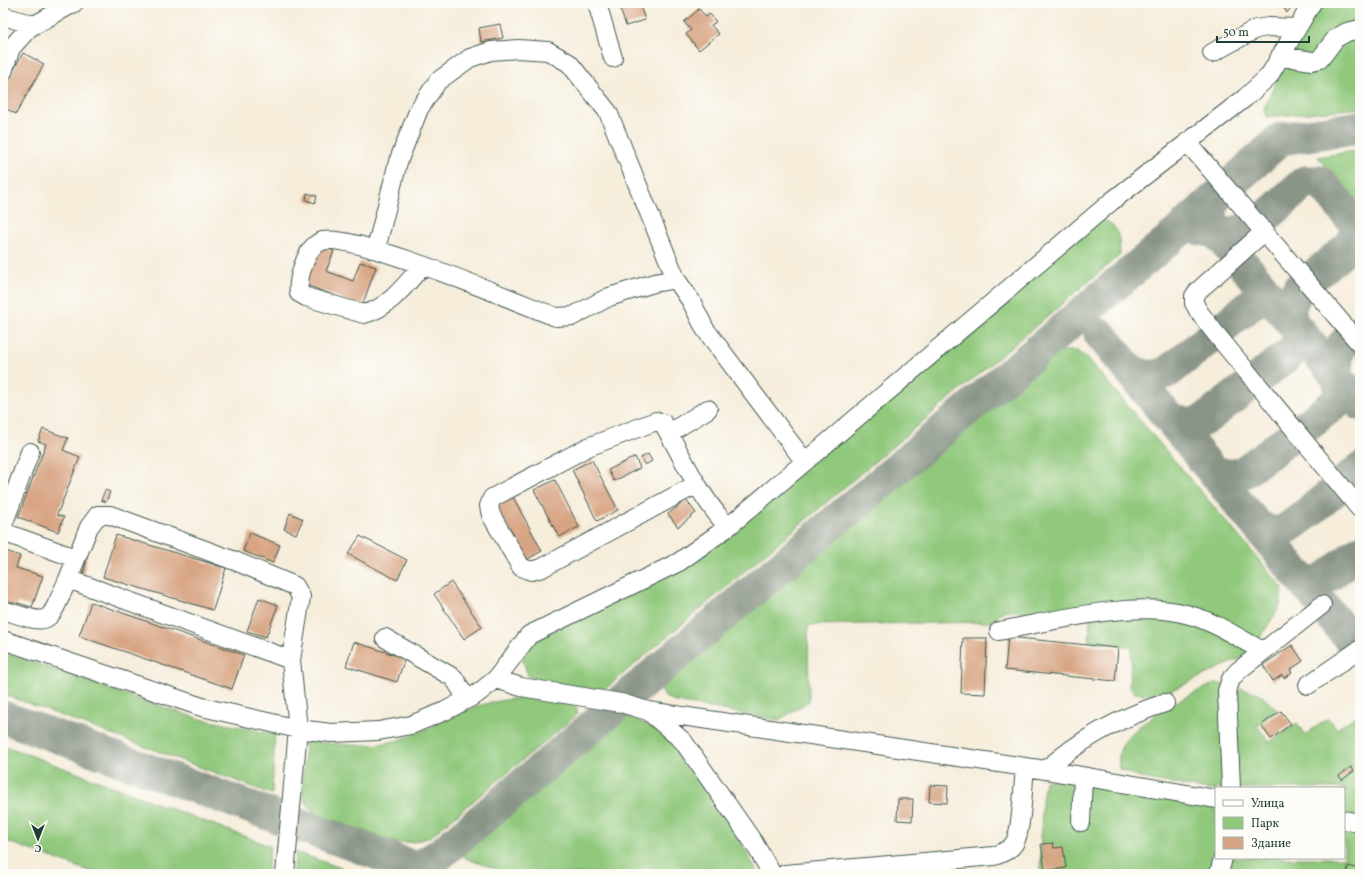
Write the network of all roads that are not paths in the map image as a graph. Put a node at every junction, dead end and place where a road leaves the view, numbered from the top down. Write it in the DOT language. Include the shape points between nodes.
graph roads {
  1 [pos="74,3"];
  2 [pos="597,3"];
  3 [pos="1312,3"];
  4 [pos="3,16"];
  5 [pos="34,25"];
  6 [pos="1297,28"];
  7 [pos="1360,29"];
  8 [pos="1212,53"];
  9 [pos="1280,56"];
  10 [pos="613,58"];
  11 [pos="3,72"];
  12 [pos="1187,142"];
  13 [pos="1265,231"];
  14 [pos="376,249"];
  15 [pos="422,266"];
  16 [pos="676,279"];
  17 [pos="1360,344"];
  18 [pos="708,409"];
  19 [pos="669,433"];
  20 [pos="30,452"];
  21 [pos="805,462"];
  22 [pos="697,484"];
  23 [pos="1360,509"];
  24 [pos="3,525"];
  25 [pos="728,527"];
  26 [pos="3,532"];
  27 [pos="75,558"];
  28 [pos="68,579"];
  29 [pos="1322,605"];
  30 [pos="3,610"];
  31 [pos="999,630"];
  32 [pos="385,638"];
  33 [pos="3,640"];
  34 [pos="1359,650"];
  35 [pos="1263,651"];
  36 [pos="291,660"];
  37 [pos="496,679"];
  38 [pos="1308,685"];
  39 [pos="467,699"];
  40 [pos="1165,703"];
  41 [pos="648,711"];
  42 [pos="298,728"];
  43 [pos="1025,767"];
  44 [pos="1046,770"];
  45 [pos="1083,777"];
  46 [pos="1231,787"];
  47 [pos="1215,799"];
  48 [pos="1345,820"];
  49 [pos="1081,822"];
  50 [pos="1360,822"];
  51 [pos="1223,859"];
  52 [pos="285,874"];
  53 [pos="772,874"];
  54 [pos="786,874"];
  55 [pos="1219,874"];
  1 -- 5 [label="lane"];
  2 -- 10 [label="lane"];
  3 -- 6 [label="lane"];
  4 -- 5 [label="lane"];
  5 -- 11 [label="lane" via="11,48"];
  6 -- 8 [label="lane" via="1256,29"];
  6 -- 9 [label="lane"];
  7 -- 9 [label="lane" via="1336,38 1320,59 1312,61"];
  9 -- 12 [label="lane" via="1269,76 1245,98"];
  12 -- 13 [label="lane"];
  12 -- 21 [label="lane" via="1112,201"];
  13 -- 17 [label="lane"];
  13 -- 23 [label="lane" via="1198,291 1194,296 1194,303 1216,334"];
  14 -- 15 [label="lane"];
  14 -- 15 [label="lane" via="328,240 319,242 312,247 306,259 298,284 299,293 364,314 369,313 385,305"];
  14 -- 16 [label="lane" via="398,162 419,109 438,81 470,58 491,51 548,51 569,63 608,112"];
  15 -- 16 [label="lane" via="556,317 573,316 609,297"];
  16 -- 21 [label="lane" via="705,329"];
  18 -- 19 [label="lane"];
  19 -- 22 [label="lane"];
  19 -- 22 [label="lane" via="663,423 656,421 588,447 492,498 489,506 491,515 521,567 531,571 542,568"];
  20 -- 24 [label="lane"];
  21 -- 25 [label="lane"];
  22 -- 25 [label="lane"];
  25 -- 37 [label="lane" via="679,562 530,635"];
  26 -- 27 [label="lane"];
  27 -- 28 [label="lane"];
  27 -- 36 [label="lane" via="89,527 98,515 110,515 295,586 301,597"];
  28 -- 30 [label="lane" via="51,616 44,620"];
  28 -- 36 [label="lane"];
  29 -- 35 [label="lane"];
  31 -- 35 [label="lane" via="1104,612 1152,609 1186,614 1207,621"];
  32 -- 39 [label="lane" via="454,678"];
  33 -- 42 [label="lane" via="202,707"];
  34 -- 38 [label="lane"];
  35 -- 46 [label="lane" via="1238,671 1231,679 1227,691"];
  36 -- 42 [label="lane"];
  37 -- 39 [label="lane"];
  37 -- 41 [label="lane" via="521,687 620,703"];
  39 -- 42 [label="lane" via="411,725 378,731 330,733"];
  40 -- 44 [label="lane" via="1134,713 1063,755"];
  41 -- 43 [label="lane"];
  41 -- 53 [label="lane" via="683,741 754,843"];
  42 -- 52 [label="lane"];
  43 -- 44 [label="lane"];
  43 -- 54 [label="lane" via="1018,831 1015,843 1007,851 994,856"];
  44 -- 45 [label="lane"];
  45 -- 47 [label="lane"];
  45 -- 49 [label="lane"];
  48 -- 50 [label="lane"];
  51 -- 55 [label="lane"];
}
